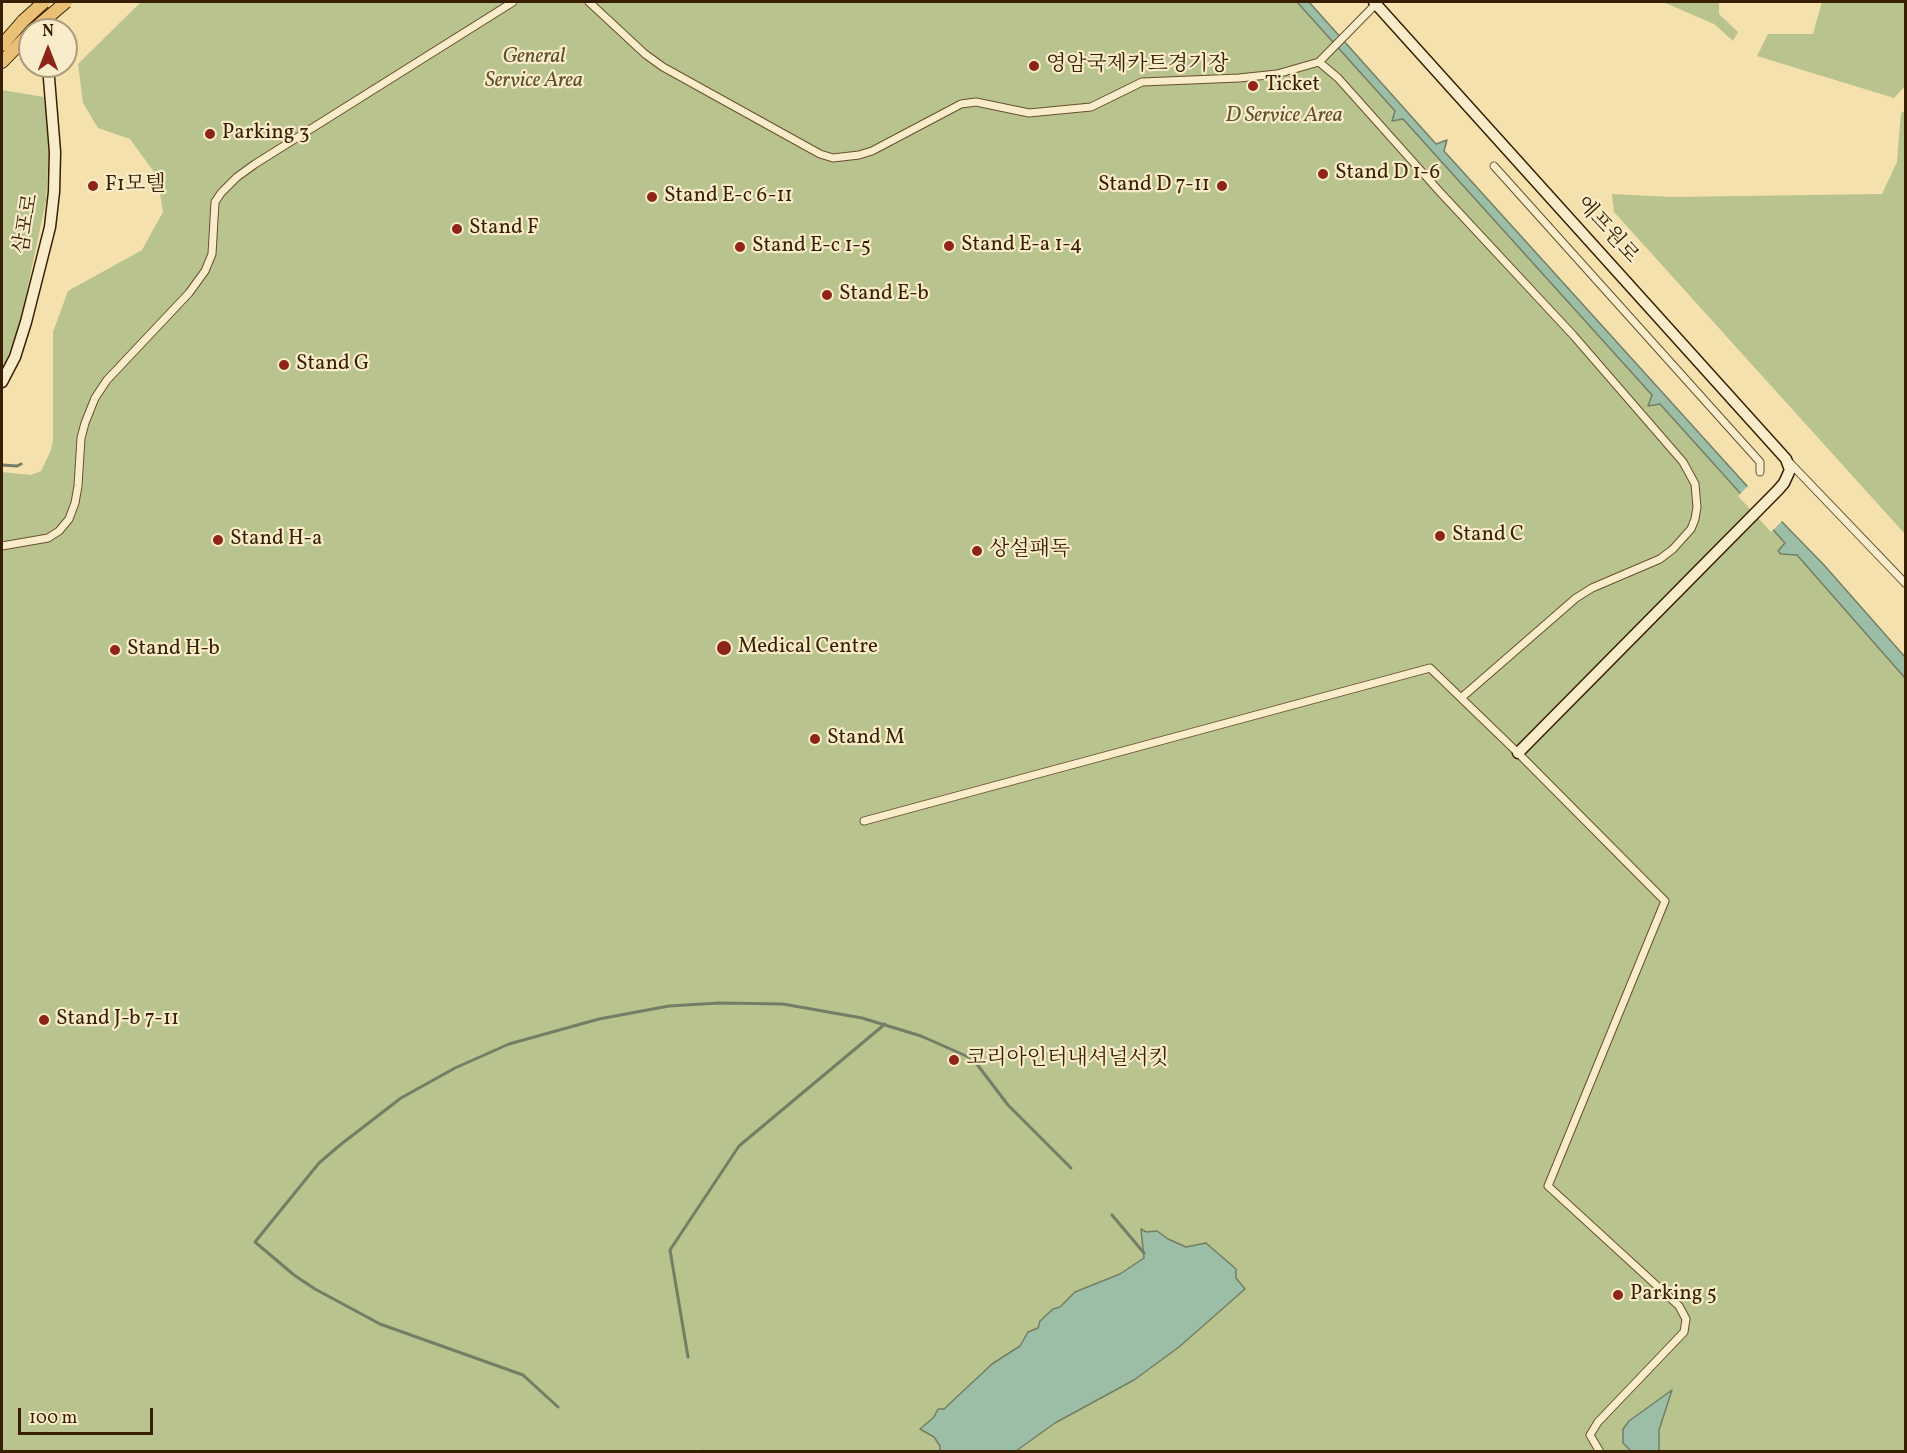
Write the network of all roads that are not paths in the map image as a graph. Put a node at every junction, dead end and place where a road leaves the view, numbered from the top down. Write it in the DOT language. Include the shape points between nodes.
graph roads {
  1 [pos="43,2"];
  2 [pos="66,2"];
  3 [pos="513,2"];
  4 [pos="519,2"];
  5 [pos="589,2"];
  6 [pos="1375,3"];
  7 [pos="505,6"];
  8 [pos="44,18"];
  9 [pos="47,18"];
  10 [pos="2,45"];
  11 [pos="18,45"];
  12 [pos="2,62"];
  13 [pos="1319,62"];
  14 [pos="49,78"];
  15 [pos="1494,166"];
  16 [pos="2,382"];
  17 [pos="1786,459"];
  18 [pos="1760,472"];
  19 [pos="2,546"];
  20 [pos="1905,584"];
  21 [pos="1461,698"];
  22 [pos="1518,753"];
  23 [pos="864,821"];
  24 [pos="1600,1452"];
  1 -- 8 [label="street"];
  1 -- 10 [label="highway, bridge"];
  2 -- 9 [label="highway, bridge"];
  3 -- 7 [label="street"];
  4 -- 7 [label="street"];
  5 -- 13 [label="street" via="663,67 833,158 872,151 961,104 976,102 1029,113 1091,107 1142,82 1277,74"];
  6 -- 13 [label="street"];
  6 -- 17 [label="street, 에프원로"];
  7 -- 19 [label="street" via="255,164 221,193 213,212 212,254 201,277 106,380 95,398 81,438 78,486 69,519 48,538"];
  11 -- 12 [label="highway"];
  13 -- 21 [label="street" via="1338,78 1580,344 1683,462 1695,484 1695,519 1673,549 1576,598"];
  14 -- 16 [label="street, 삼포로" via="55,152 50,227 26,322"];
  15 -- 18 [label="street" via="1760,462"];
  17 -- 20 [label="street"];
  17 -- 22 [label="street" via="1790,470 1778,490"];
  21 -- 22 [label="street"];
  21 -- 23 [label="street" via="1430,668"];
  22 -- 24 [label="street" via="1665,901 1548,1186 1679,1306 1686,1319 1684,1332 1598,1422 1590,1435"];
}
